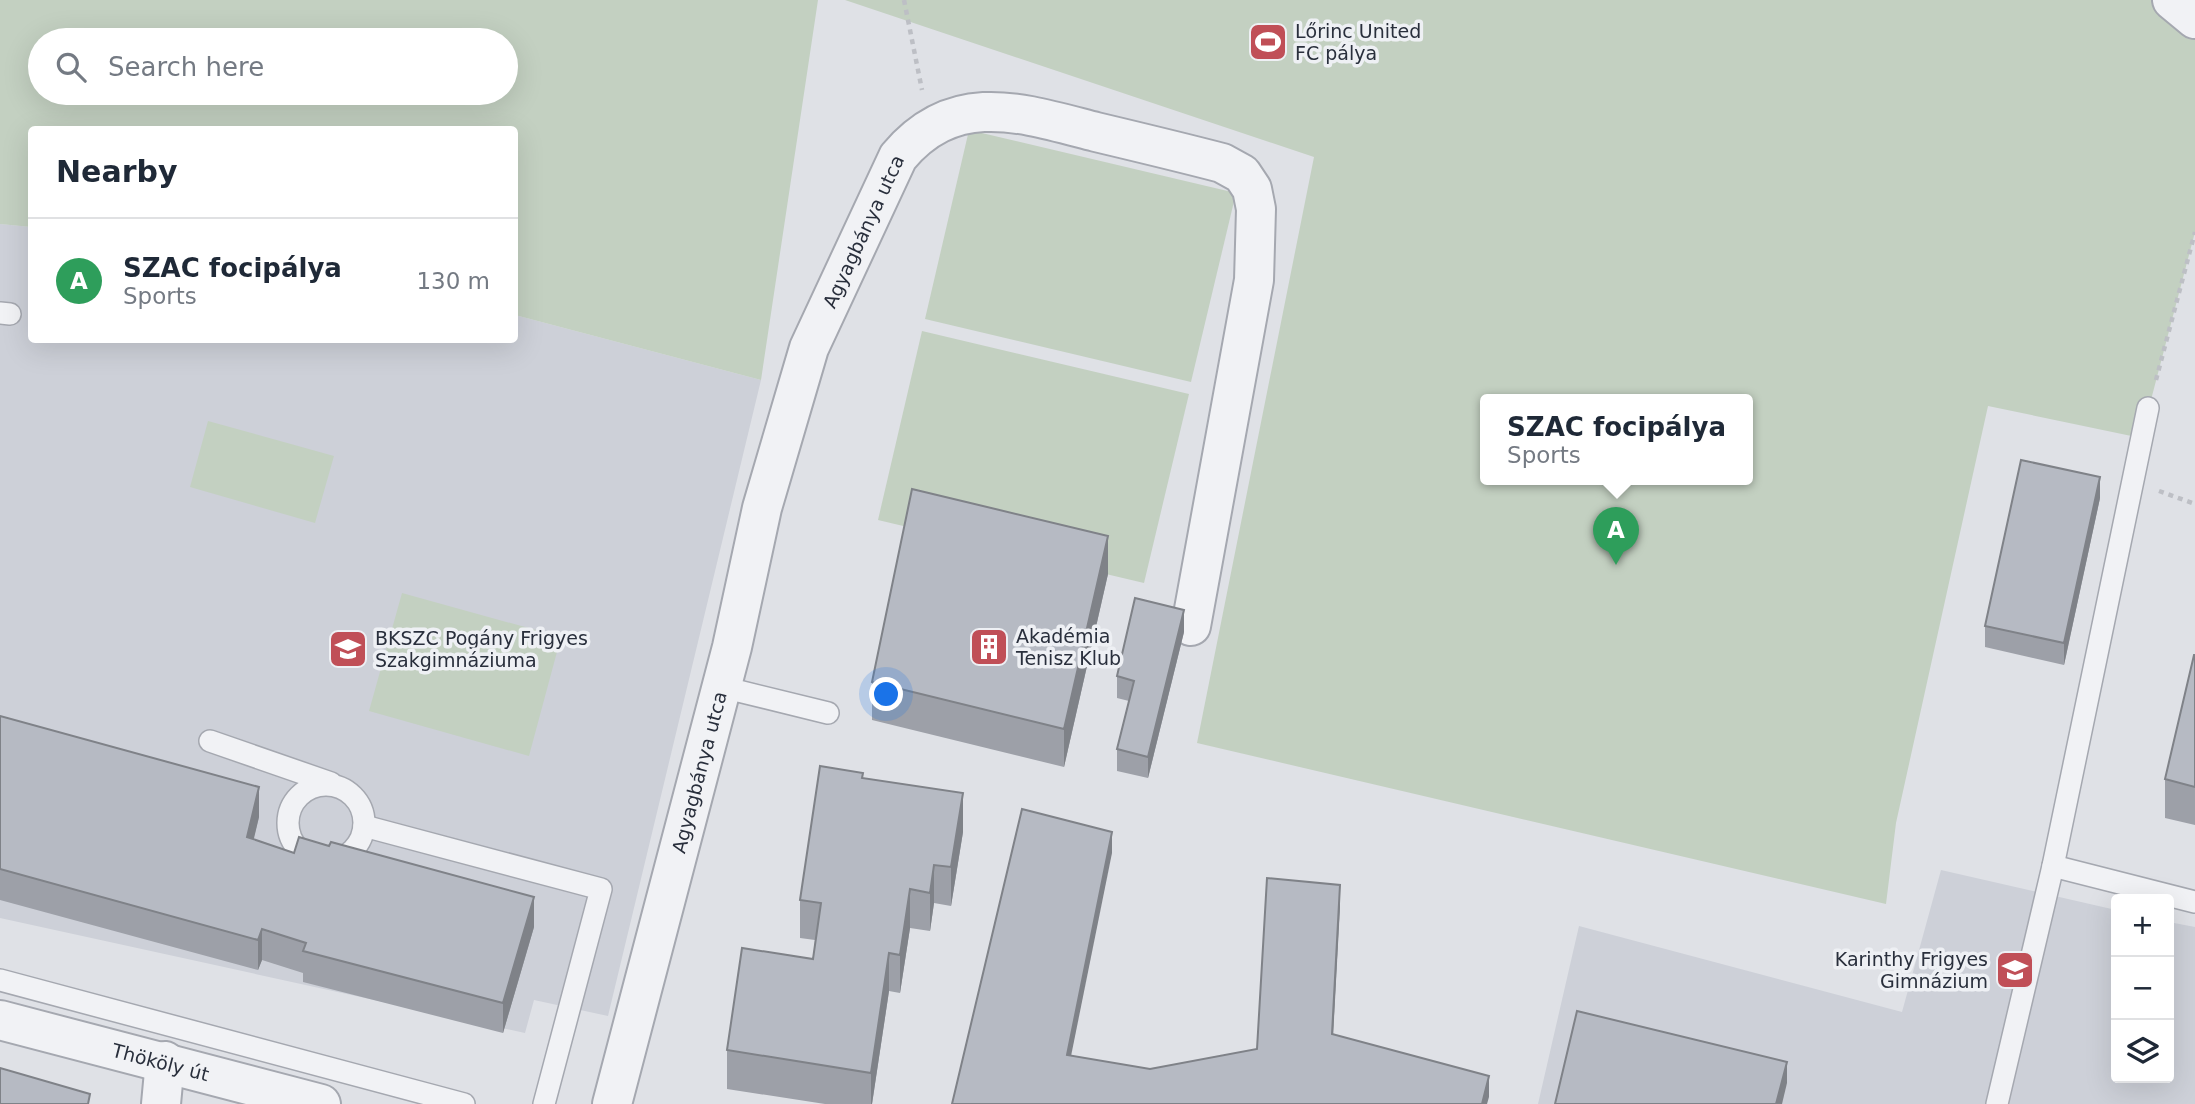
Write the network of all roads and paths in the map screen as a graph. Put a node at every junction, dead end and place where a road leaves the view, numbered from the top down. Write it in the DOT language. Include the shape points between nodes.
graph roads {
  1 [pos="904,0"];
  2 [pos="2172,0"];
  3 [pos="2195,19"];
  4 [pos="929,129"];
  5 [pos="2195,232"];
  6 [pos="2148,408"];
  7 [pos="1191,626"];
  8 [pos="722,687"];
  9 [pos="828,713"];
  10 [pos="210,741"];
  11 [pos="339,786"];
  12 [pos="364,826"];
  13 [pos="2053,866"];
  14 [pos="2195,902"];
  15 [pos="0,980"];
  16 [pos="0,1020"];
  17 [pos="165,1061"];
  18 [pos="161,1104"];
  19 [pos="321,1104"];
  20 [pos="464,1104"];
  21 [pos="544,1104"];
  22 [pos="612,1104"];
  23 [pos="1997,1104"];
  1 -- 4 [label="path"];
  2 -- 3 [label="street"];
  4 -- 7 [label="street, Agyagbánya utca" via="965,114 1009,110 1222,163 1242,174 1252,189 1256,209 1254,280"];
  4 -- 8 [label="street, Agyagbánya utca" via="898,157 809,348 762,508"];
  5 -- 6 [label="path"];
  6 -- 13 [label="lane"];
  8 -- 9 [label="lane"];
  8 -- 22 [label="street, Agyagbánya utca"];
  10 -- 11 [label="lane"];
  11 -- 12 [label="lane" via="358,802"];
  11 -- 12 [label="lane" via="315,786 295,800 288,823 296,847 318,860 343,857 354,849"];
  12 -- 21 [label="lane" via="601,889"];
  13 -- 14 [label="lane"];
  13 -- 23 [label="lane"];
  15 -- 20 [label="lane"];
  16 -- 17 [label="street, Thököly út"];
  17 -- 18 [label="street"];
  17 -- 19 [label="street, Thököly út"];
}
